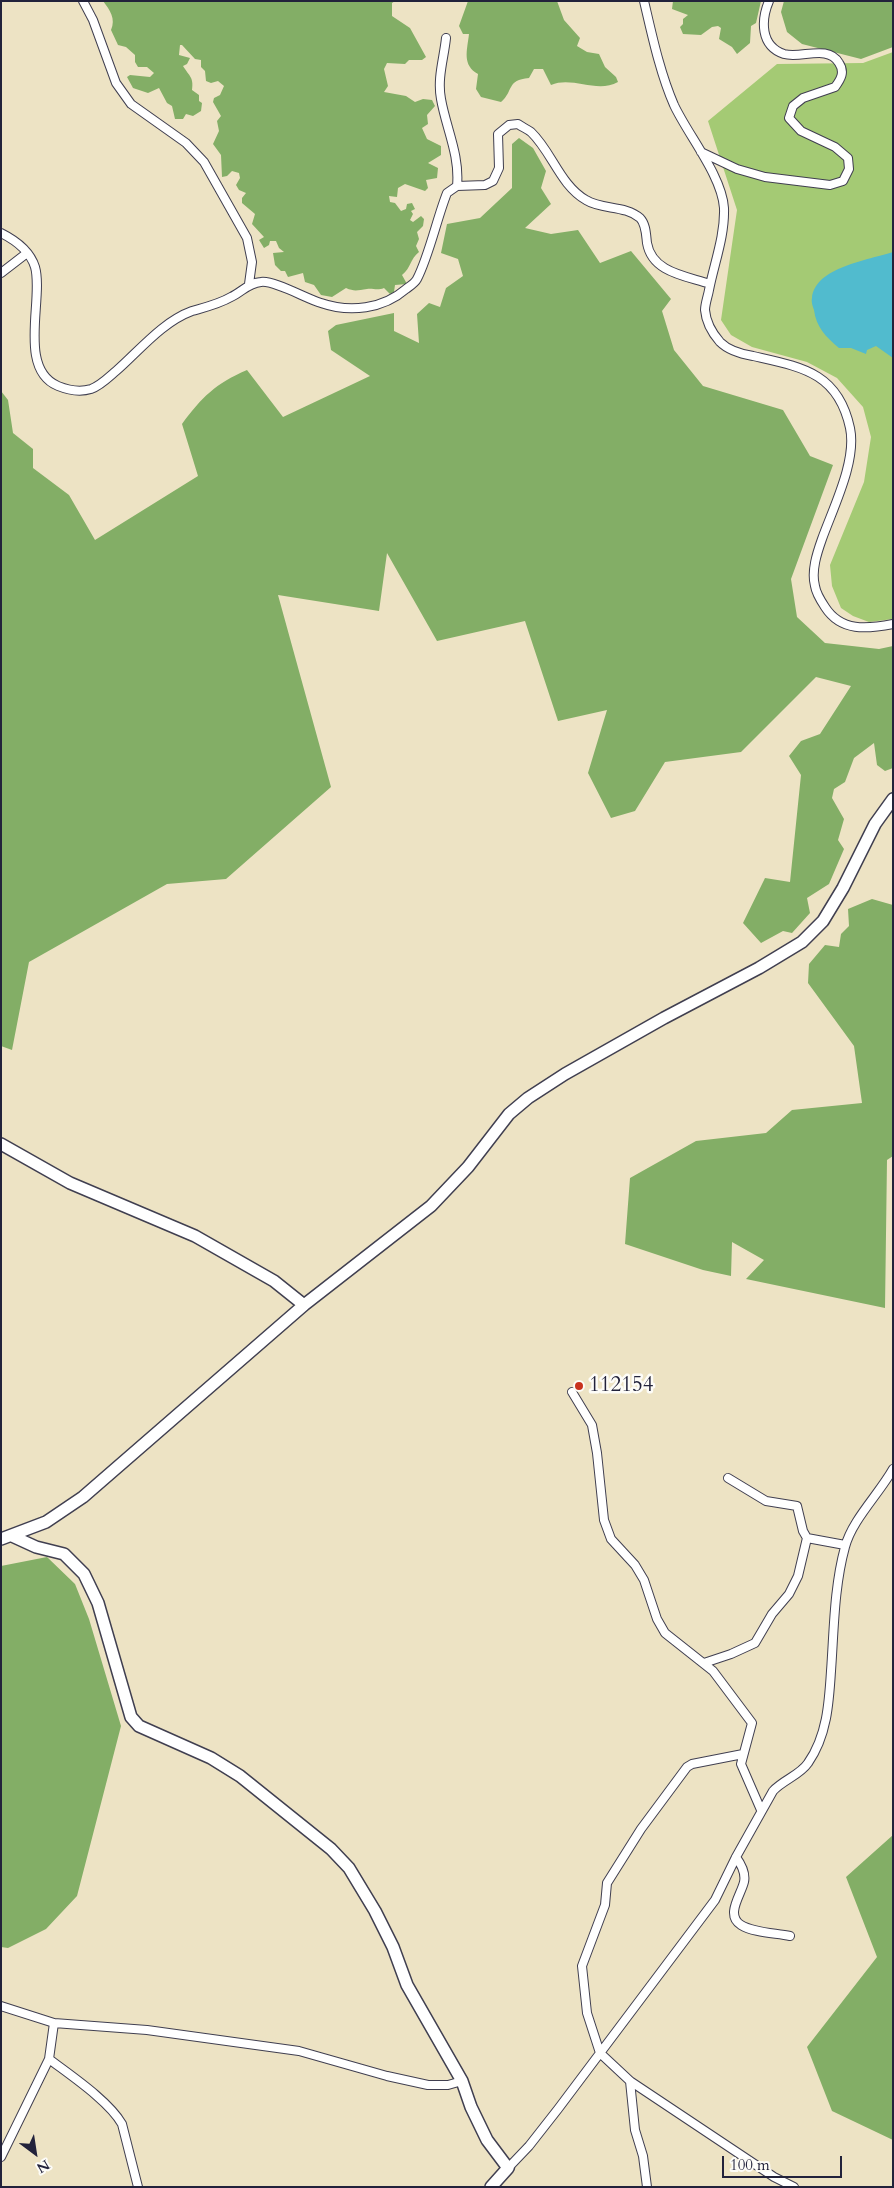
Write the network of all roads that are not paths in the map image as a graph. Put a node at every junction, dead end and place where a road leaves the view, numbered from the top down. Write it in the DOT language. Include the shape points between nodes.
graph roads {
  1 [pos="83,1"];
  2 [pos="644,1"];
  3 [pos="769,1"];
  4 [pos="446,38"];
  5 [pos="701,152"];
  6 [pos="457,186"];
  7 [pos="1,233"];
  8 [pos="27,253"];
  9 [pos="1,273"];
  10 [pos="249,284"];
  11 [pos="710,284"];
  12 [pos="893,624"];
  13 [pos="893,799"];
  14 [pos="1,1144"];
  15 [pos="304,1305"];
  16 [pos="572,1392"];
  17 [pos="893,1469"];
  18 [pos="728,1478"];
  19 [pos="7,1538"];
  20 [pos="807,1538"];
  21 [pos="845,1544"];
  22 [pos="704,1663"];
  23 [pos="743,1754"];
  24 [pos="761,1810"];
  25 [pos="736,1857"];
  26 [pos="790,1936"];
  27 [pos="1,2006"];
  28 [pos="54,2023"];
  29 [pos="600,2053"];
  30 [pos="48,2059"];
  31 [pos="630,2081"];
  32 [pos="462,2082"];
  33 [pos="1,2157"];
  34 [pos="508,2168"];
  35 [pos="138,2187"];
  36 [pos="491,2187"];
  37 [pos="647,2187"];
  38 [pos="794,2187"];
  1 -- 10 [label="street" via="116,84 131,104 186,143 208,169 247,238 252,262"];
  2 -- 5 [label="street" via="673,102"];
  3 -- 5 [label="street" via="763,16 764,34 772,45 785,54 824,53 836,58 842,67 836,88 803,98 793,106 789,118 801,131 841,152 848,158 849,169 843,181 830,185 765,177"];
  4 -- 6 [label="street" via="440,74 441,99 450,128"];
  5 -- 11 [label="street" via="721,192 724,207"];
  6 -- 10 [label="street" via="446,193 416,280 398,296 377,305 340,308 263,281"];
  6 -- 11 [label="street" via="485,186 493,181 499,168 498,134 509,125 518,124 531,132 570,188 586,200 624,210 640,218 652,257 658,265"];
  7 -- 8 [label="street" via="12,238"];
  8 -- 9 [label="street"];
  8 -- 10 [label="street" via="35,267 34,340 37,363 46,378 68,390 93,389 173,321 233,296"];
  11 -- 12 [label="street" via="705,310 711,329 722,344 734,352 792,364 830,386 839,398 851,431 852,450 819,548 814,585 830,614 845,626 866,629"];
  13 -- 15 [label="main road" via="875,824 823,921 802,942 544,1086 509,1114 468,1168 431,1206"];
  14 -- 15 [label="main road" via="70,1183 195,1236 274,1281"];
  15 -- 19 [label="main road" via="83,1497 46,1522"];
  16 -- 22 [label="street" via="592,1425 606,1530 644,1580 662,1628"];
  17 -- 21 [label="street"];
  18 -- 20 [label="street" via="766,1501 798,1506 802,1531"];
  19 -- 32 [label="main road" via="64,1554 84,1574 98,1603 131,1717 139,1726 210,1758 240,1776 331,1849 349,1868 393,1947 407,1985"];
  20 -- 21 [label="street"];
  20 -- 22 [label="street" via="798,1576 755,1643"];
  21 -- 24 [label="street" via="823,1731 808,1764 777,1787"];
  22 -- 23 [label="street" via="752,1723"];
  23 -- 24 [label="street" via="742,1768"];
  23 -- 29 [label="street" via="686,1767 609,1878 605,1905 582,1966 587,2013"];
  24 -- 25 [label="street"];
  25 -- 26 [label="street" via="744,1881 734,1910 737,1921 751,1928"];
  25 -- 29 [label="street" via="715,1900"];
  27 -- 28 [label="street"];
  28 -- 30 [label="street"];
  28 -- 32 [label="street" via="147,2030 299,2051 428,2085"];
  29 -- 31 [label="street"];
  29 -- 34 [label="street" via="529,2146"];
  30 -- 33 [label="street"];
  30 -- 35 [label="street" via="116,2115 122,2124"];
  31 -- 37 [label="street" via="635,2130"];
  31 -- 38 [label="street"];
  32 -- 34 [label="main road" via="487,2140"];
  34 -- 36 [label="main road"];
}
